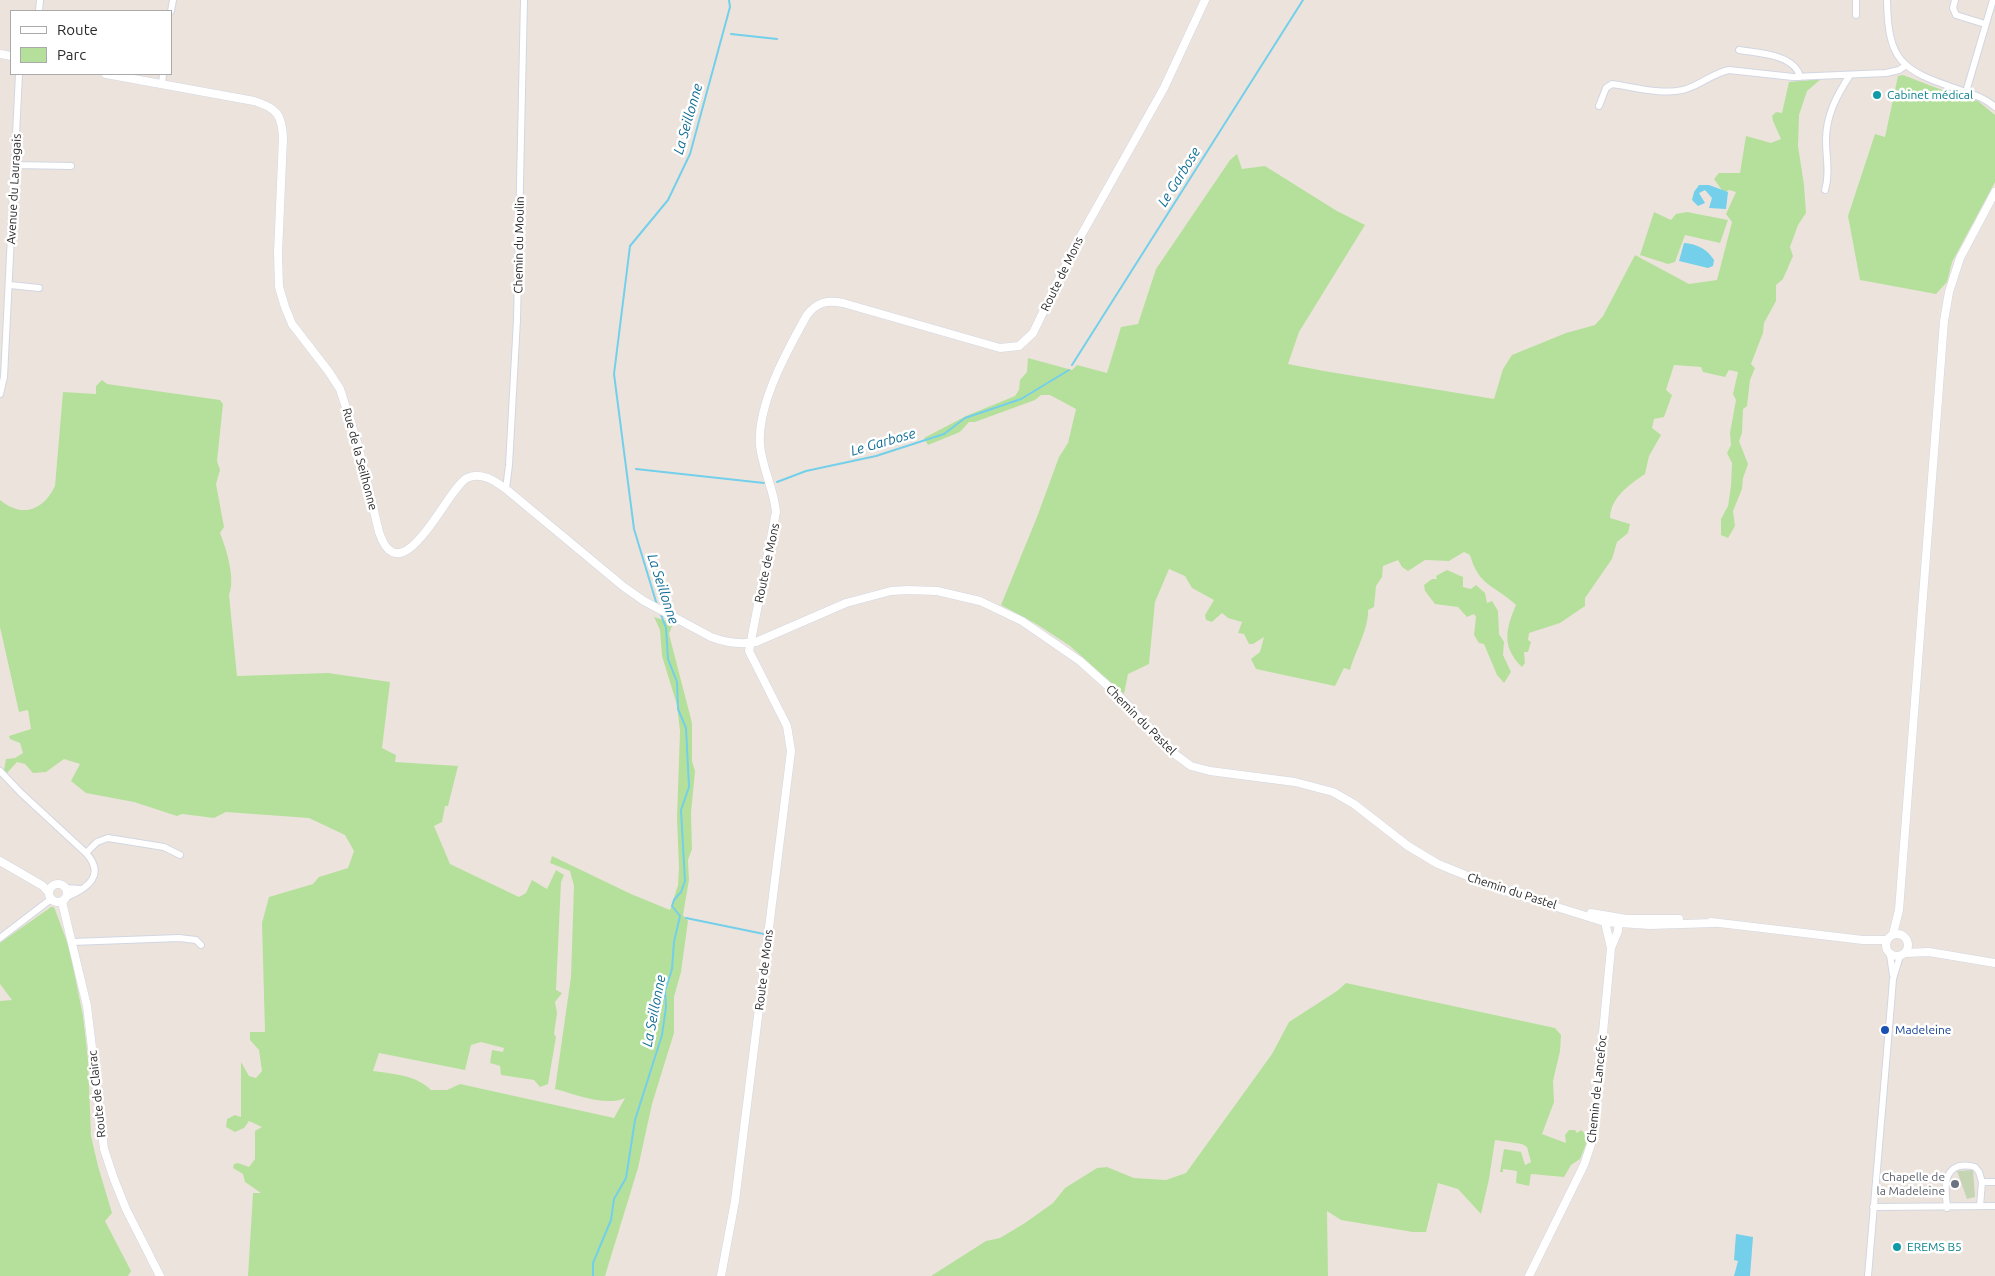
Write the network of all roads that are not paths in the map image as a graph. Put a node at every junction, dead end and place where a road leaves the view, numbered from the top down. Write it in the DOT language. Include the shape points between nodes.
graph roads {
  1 [pos="524,0"];
  2 [pos="1206,0"];
  3 [pos="1856,0"];
  4 [pos="1887,0"];
  5 [pos="1956,0"];
  6 [pos="1993,0"];
  7 [pos="1856,15"];
  8 [pos="1985,24"];
  9 [pos="1738,50"];
  10 [pos="1905,66"];
  11 [pos="19,75"];
  12 [pos="112,75"];
  13 [pos="164,75"];
  14 [pos="1850,75"];
  15 [pos="1800,77"];
  16 [pos="162,84"];
  17 [pos="1966,92"];
  18 [pos="1599,106"];
  19 [pos="1995,107"];
  20 [pos="15,165"];
  21 [pos="71,166"];
  22 [pos="1825,190"];
  23 [pos="1995,192"];
  24 [pos="10,285"];
  25 [pos="39,288"];
  26 [pos="0,394"];
  27 [pos="506,489"];
  28 [pos="750,643"];
  29 [pos="0,771"];
  30 [pos="86,853"];
  31 [pos="180,855"];
  32 [pos="0,861"];
  33 [pos="86,887"];
  34 [pos="66,888"];
  35 [pos="50,893"];
  36 [pos="65,900"];
  37 [pos="1899,910"];
  38 [pos="1606,919"];
  39 [pos="1619,921"];
  40 [pos="1903,935"];
  41 [pos="0,938"];
  42 [pos="72,942"];
  43 [pos="1889,944"];
  44 [pos="1908,944"];
  45 [pos="201,945"];
  46 [pos="1611,948"];
  47 [pos="1929,952"];
  48 [pos="1902,955"];
  49 [pos="1995,963"];
  50 [pos="1893,979"];
  51 [pos="1982,1182"];
  52 [pos="1995,1182"];
  53 [pos="1980,1206"];
  54 [pos="1995,1206"];
  55 [pos="1873,1208"];
  56 [pos="1947,1208"];
  57 [pos="160,1276"];
  58 [pos="721,1276"];
  59 [pos="1529,1276"];
  60 [pos="1868,1276"];
  1 -- 27 [label="street, Chemin du Moulin" via="517,311 510,465"];
  2 -- 28 [label="street, Route de Mons" via="1157,102 1074,248 1033,333 1024,342 1006,349 993,347 832,300 818,304 807,314 776,379 761,426 760,444 776,512"];
  3 -- 7 [label="street"];
  4 -- 10 [label="street" via="1890,40"];
  5 -- 8 [label="street" via="1953,8 1956,15"];
  6 -- 8 [label="street"];
  8 -- 17 [label="street"];
  9 -- 15 [label="street" via="1779,58 1796,68"];
  10 -- 14 [label="street" via="1892,72"];
  10 -- 17 [label="street"];
  11 -- 20 [label="street, Avenue du Lauragais"];
  12 -- 16 [label="street, Rue de la Seilhonne"];
  13 -- 16 [label="street"];
  14 -- 15 [label="street"];
  14 -- 22 [label="street" via="1829,118"];
  15 -- 18 [label="street" via="1729,70 1680,90 1658,91 1612,84 1606,88"];
  16 -- 27 [label="street, Rue de la Seilhonne" via="262,104 274,110 282,121 279,287 292,324 340,389 385,546 400,552 411,548 467,478 487,477"];
  17 -- 19 [label="street" via="1982,97"];
  20 -- 21 [label="street"];
  20 -- 24 [label="street, Avenue du Lauragais"];
  23 -- 37 [label="street" via="1960,258 1944,321"];
  24 -- 25 [label="street"];
  24 -- 26 [label="street, Avenue du Lauragais"];
  27 -- 28 [label="street, Rue de la Seilhonne" via="644,601 712,638"];
  28 -- 38 [label="street, Chemin du Pastel" via="846,603 891,591 943,592 980,601 1028,625 1080,661 1191,766 1295,782 1333,792 1438,864 1502,890"];
  28 -- 58 [label="street, Route de Mons" via="751,657 787,726 791,751 737,1182"];
  29 -- 30 [label="street"];
  30 -- 31 [label="street" via="97,842 108,838 164,847"];
  30 -- 33 [label="street" via="95,872"];
  32 -- 35 [label="street"];
  33 -- 34 [label="street"];
  33 -- 36 [label="street"];
  34 -- 35 [label="street" via="61,884"];
  34 -- 36 [label="street, Route de Clairac"];
  35 -- 36 [label="street" via="56,902"];
  35 -- 41 [label="street"];
  36 -- 42 [label="street, Route de Clairac"];
  37 -- 40 [label="street"];
  37 -- 43 [label="street"];
  38 -- 39 [label="street, Chemin du Pastel"];
  38 -- 46 [label="street, Chemin de Lancefoc"];
  39 -- 43 [label="street, Chemin du Pastel" via="1650,925 1714,923"];
  39 -- 46 [label="street, Chemin de Lancefoc"];
  40 -- 43 [label="street, Chemin du Pastel"];
  40 -- 44 [label="street"];
  42 -- 45 [label="street" via="179,938 196,940"];
  42 -- 57 [label="street, Route de Clairac" via="90,1031 104,1149 126,1209"];
  43 -- 48 [label="street, Chemin du Pastel"];
  43 -- 50 [label="street"];
  44 -- 47 [label="street"];
  44 -- 48 [label="street"];
  46 -- 59 [label="street, Chemin de Lancefoc" via="1593,1138 1584,1165"];
  47 -- 48 [label="street, Chemin du Pastel"];
  47 -- 49 [label="street"];
  48 -- 50 [label="street"];
  50 -- 55 [label="street"];
  51 -- 52 [label="street"];
  51 -- 53 [label="street"];
  51 -- 56 [label="street" via="1972,1165 1953,1170 1946,1182"];
  53 -- 54 [label="street"];
  53 -- 56 [label="street"];
  55 -- 56 [label="street"];
  55 -- 60 [label="street"];
}
